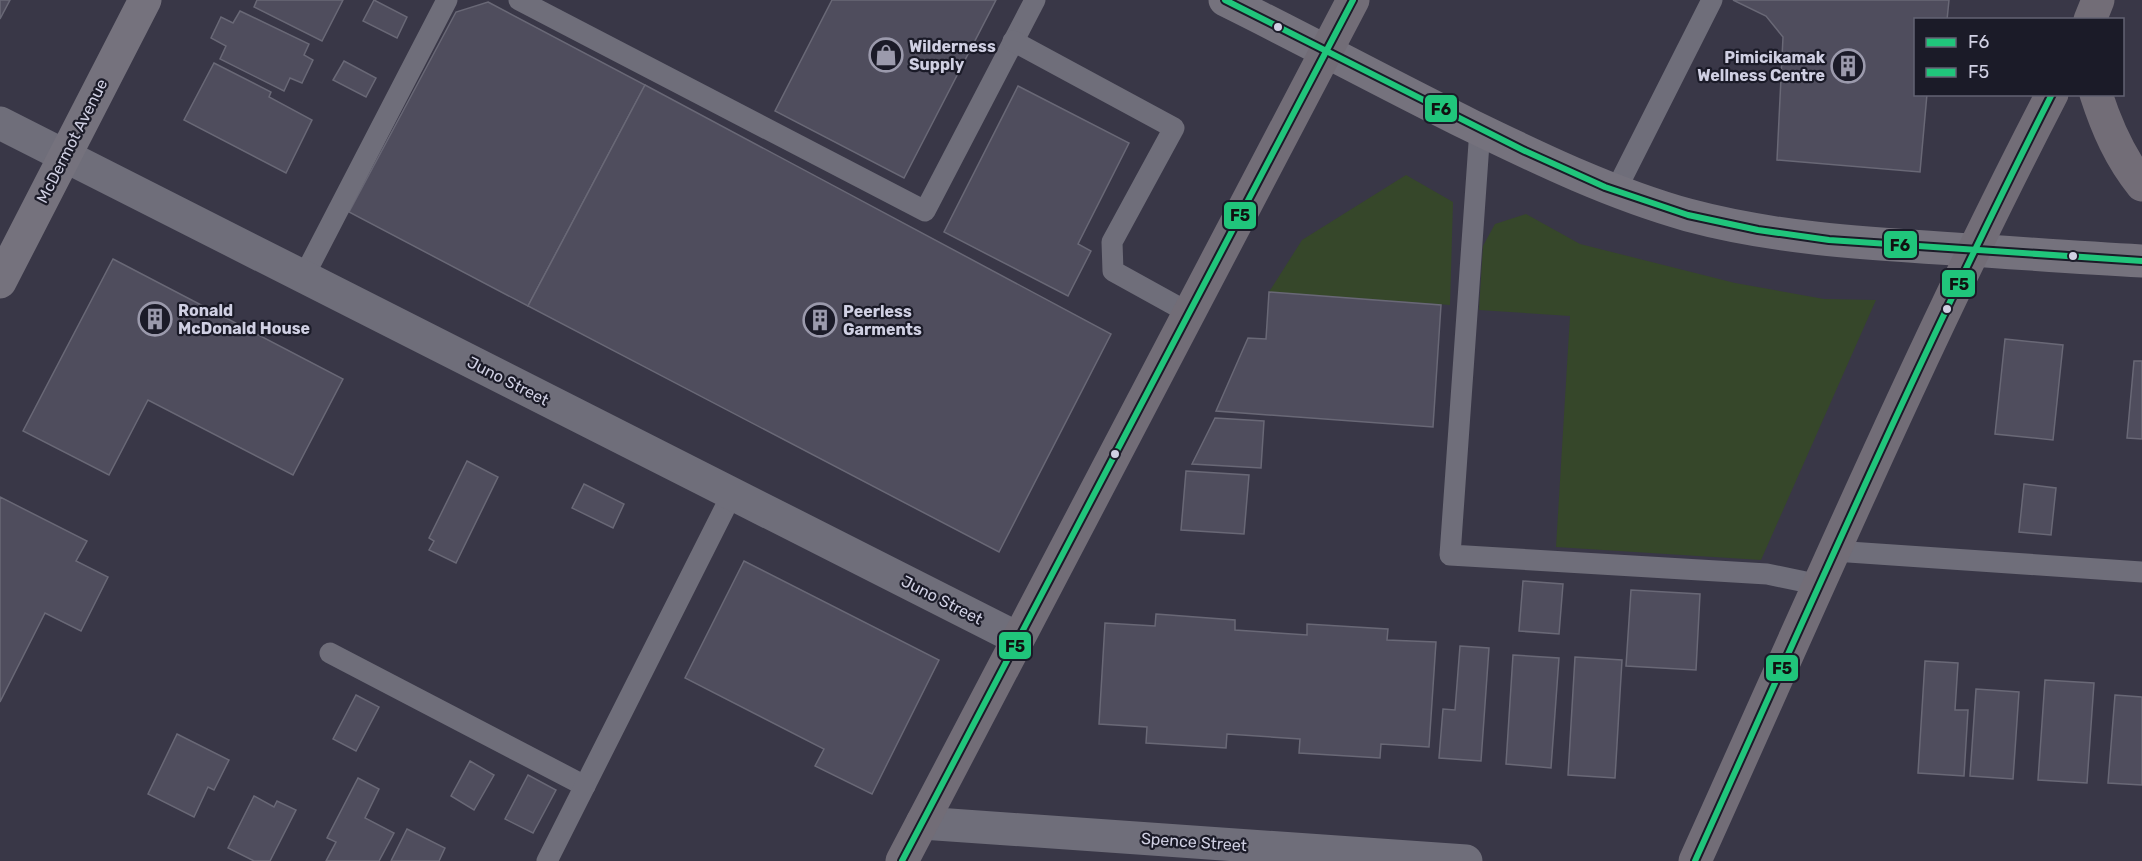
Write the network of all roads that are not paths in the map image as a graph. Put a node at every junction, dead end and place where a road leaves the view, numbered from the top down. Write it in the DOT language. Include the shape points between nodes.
graph roads {
  1 [pos="145,0"];
  2 [pos="447,0"];
  3 [pos="519,0"];
  4 [pos="1035,0"];
  5 [pos="1225,0"];
  6 [pos="1353,0"];
  7 [pos="1712,0"];
  8 [pos="2098,0"];
  9 [pos="2091,18"];
  10 [pos="1013,41"];
  11 [pos="1326,53"];
  12 [pos="2051,96"];
  13 [pos="2097,96"];
  14 [pos="0,123"];
  15 [pos="1480,129"];
  16 [pos="65,157"];
  17 [pos="2142,184"];
  18 [pos="1616,190"];
  19 [pos="1972,250"];
  20 [pos="2142,261"];
  21 [pos="303,278"];
  22 [pos="0,282"];
  23 [pos="1189,313"];
  24 [pos="732,494"];
  25 [pos="1834,551"];
  26 [pos="2142,572"];
  27 [pos="1820,585"];
  28 [pos="1017,638"];
  29 [pos="330,653"];
  30 [pos="585,786"];
  31 [pos="922,823"];
  32 [pos="547,861"];
  33 [pos="902,861"];
  34 [pos="1466,861"];
  35 [pos="1695,861"];
  1 -- 16 [label="main road, McDermot Avenue"];
  2 -- 21 [label="lane"];
  3 -- 10 [label="lane" via="925,211"];
  4 -- 10 [label="lane"];
  5 -- 11 [label="main road"];
  6 -- 11 [label="main road"];
  7 -- 18 [label="lane"];
  8 -- 9 [label="main road"];
  10 -- 23 [label="lane" via="1174,128 1112,242 1113,271"];
  11 -- 15 [label="main road"];
  11 -- 23 [label="main road"];
  12 -- 19 [label="main road"];
  13 -- 17 [label="main road" via="2115,144"];
  14 -- 16 [label="street, Juno Street"];
  15 -- 18 [label="main road"];
  15 -- 27 [label="lane" via="1450,555 1767,574"];
  16 -- 21 [label="street, Juno Street"];
  16 -- 22 [label="main road, McDermot Avenue"];
  18 -- 19 [label="main road" via="1688,215 1762,231 1821,240"];
  19 -- 20 [label="main road"];
  19 -- 25 [label="main road"];
  21 -- 24 [label="street, Juno Street"];
  23 -- 28 [label="main road"];
  24 -- 28 [label="street, Juno Street"];
  24 -- 30 [label="lane"];
  25 -- 26 [label="lane"];
  25 -- 27 [label="main road"];
  27 -- 35 [label="main road"];
  28 -- 31 [label="main road"];
  29 -- 30 [label="lane"];
  30 -- 32 [label="lane"];
  31 -- 33 [label="main road"];
  31 -- 34 [label="street, Spence Street"];
}
